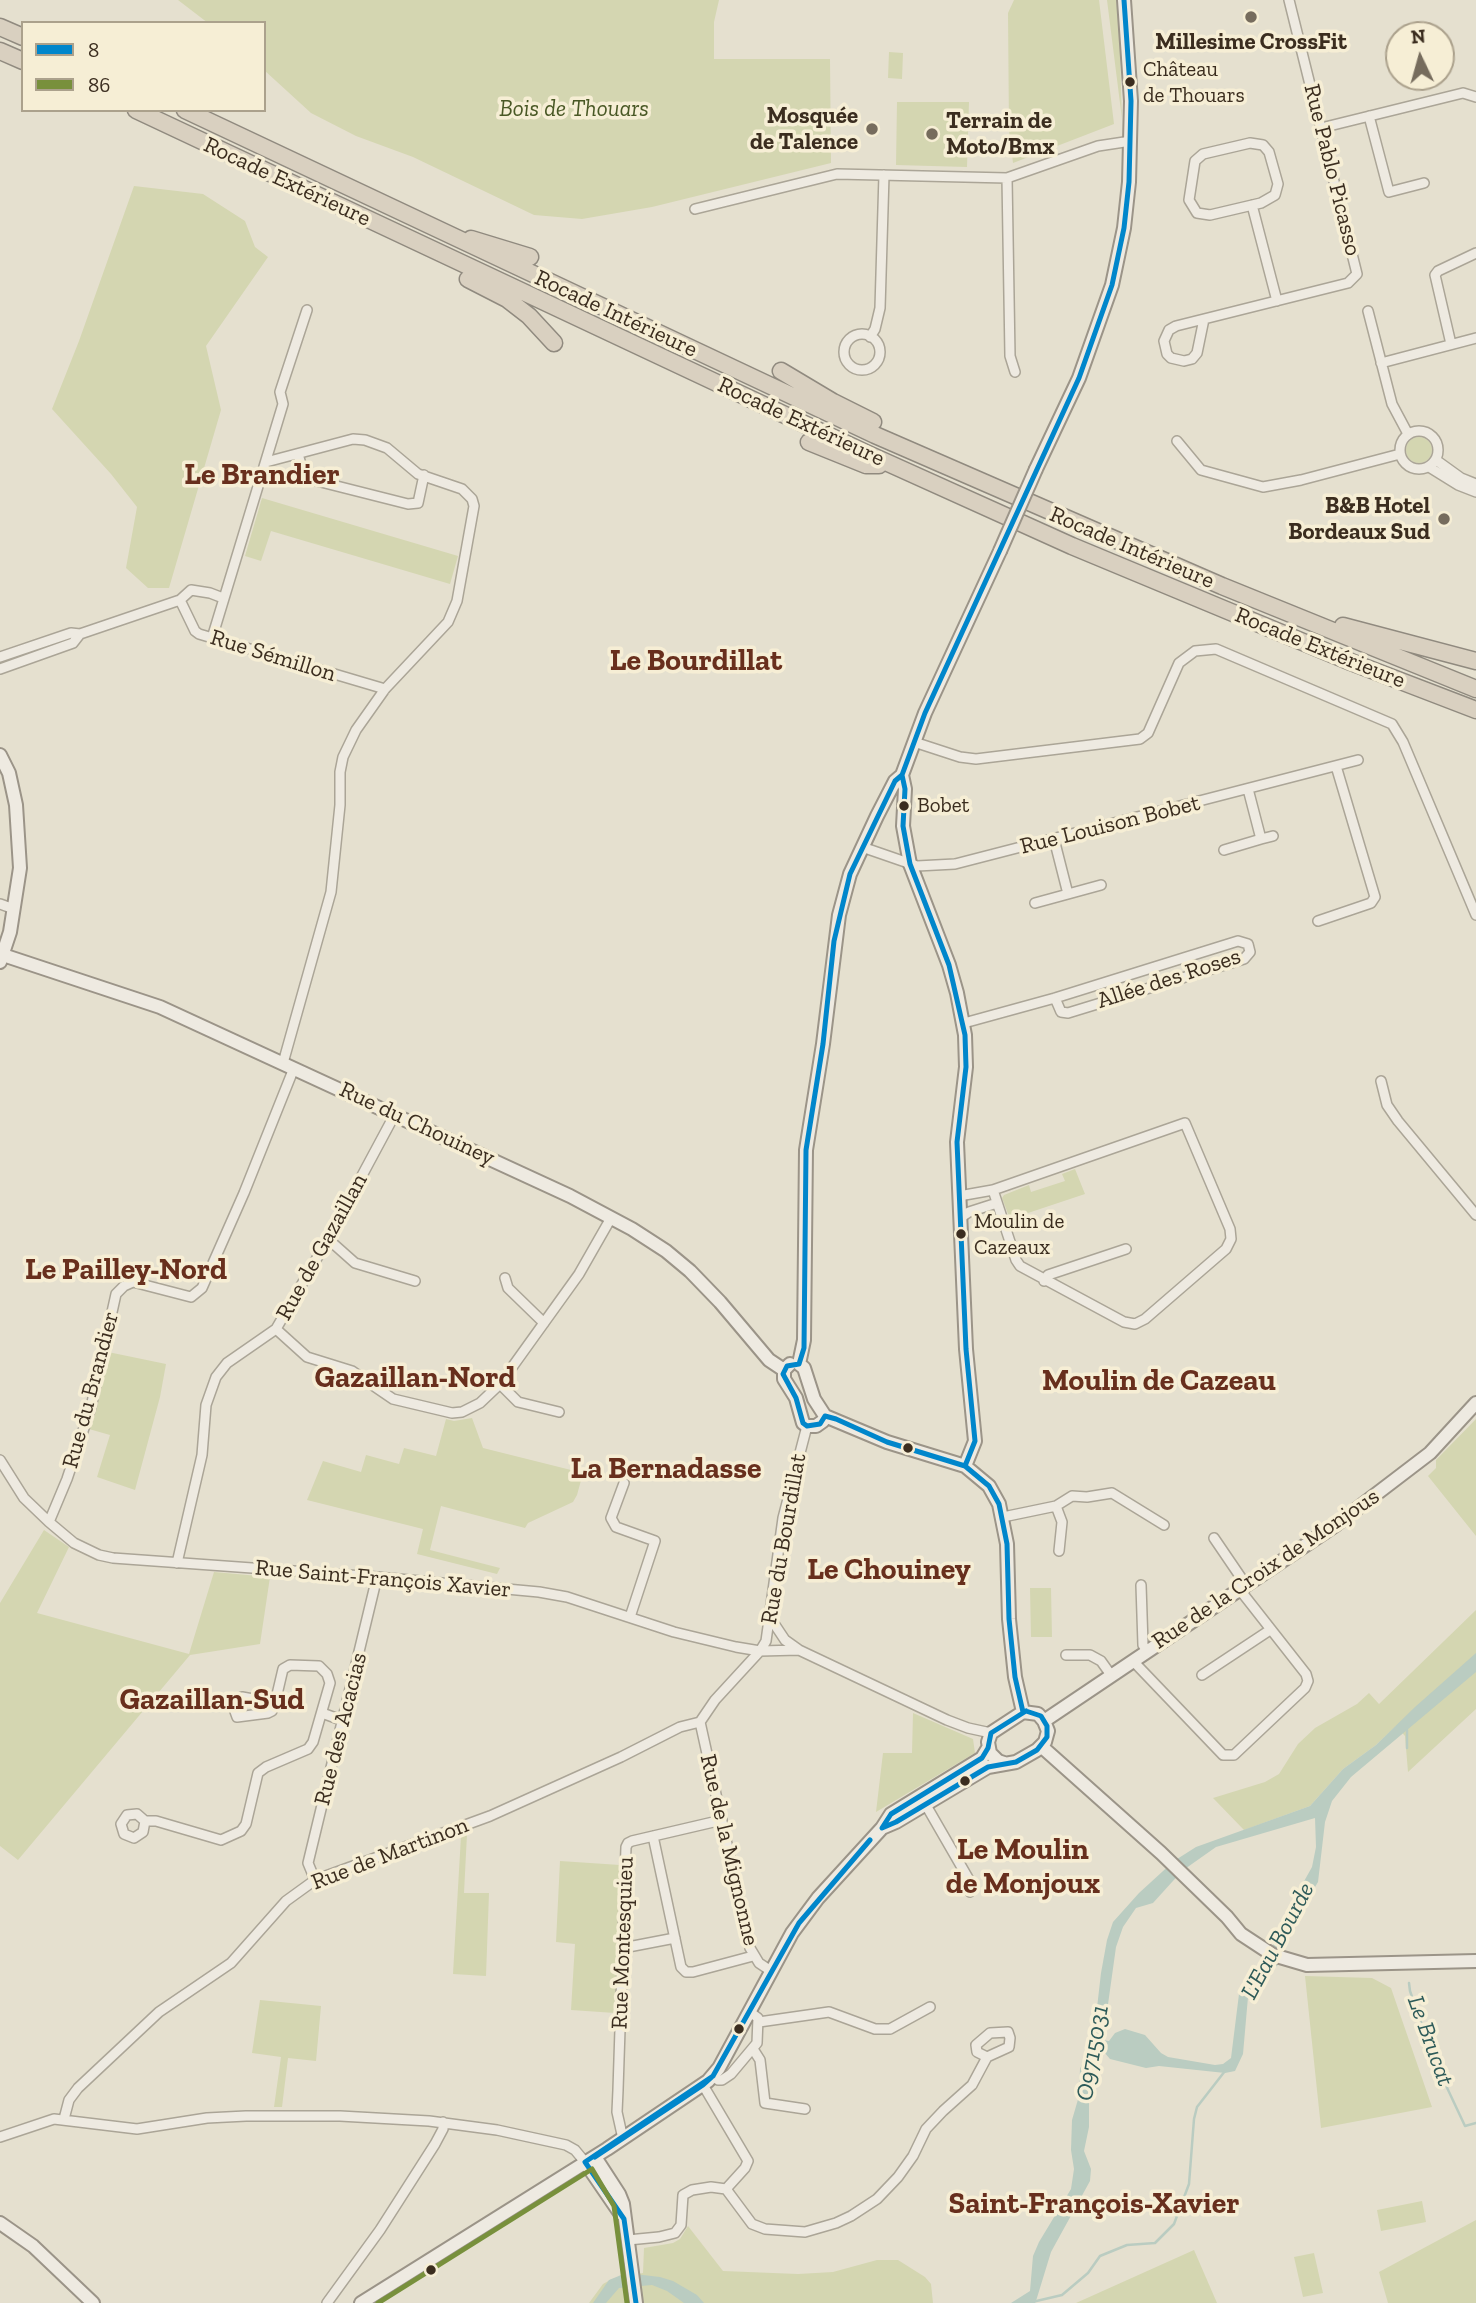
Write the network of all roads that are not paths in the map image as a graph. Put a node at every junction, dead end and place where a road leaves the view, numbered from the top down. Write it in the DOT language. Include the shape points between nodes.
graph roads {
  1 [pos="1124,0"];
  2 [pos="1289,0"];
  3 [pos="0,27"];
  4 [pos="21,36"];
  5 [pos="0,51"];
  6 [pos="21,60"];
  7 [pos="1476,97"];
  8 [pos="140,112"];
  9 [pos="188,112"];
  10 [pos="1369,116"];
  11 [pos="1321,128"];
  12 [pos="1131,141"];
  13 [pos="884,175"];
  14 [pos="1007,178"];
  15 [pos="1424,183"];
  16 [pos="1252,205"];
  17 [pos="695,209"];
  18 [pos="438,231"];
  19 [pos="427,248"];
  20 [pos="1476,253"];
  21 [pos="530,257"];
  22 [pos="1277,301"];
  23 [pos="307,310"];
  24 [pos="1368,311"];
  25 [pos="1204,320"];
  26 [pos="870,337"];
  27 [pos="1476,338"];
  28 [pos="554,343"];
  29 [pos="1451,344"];
  30 [pos="1381,363"];
  31 [pos="781,371"];
  32 [pos="1015,372"];
  33 [pos="1408,434"];
  34 [pos="1177,441"];
  35 [pos="809,442"];
  36 [pos="298,454"];
  37 [pos="1400,454"];
  38 [pos="266,462"];
  39 [pos="1433,463"];
  40 [pos="893,465"];
  41 [pos="943,465"];
  42 [pos="424,475"];
  43 [pos="1476,484"];
  44 [pos="1476,492"];
  45 [pos="1222,586"];
  46 [pos="223,598"];
  47 [pos="180,600"];
  48 [pos="80,634"];
  49 [pos="212,638"];
  50 [pos="0,657"];
  51 [pos="1476,661"];
  52 [pos="0,669"];
  53 [pos="385,689"];
  54 [pos="1476,689"];
  55 [pos="1476,710"];
  56 [pos="914,742"];
  57 [pos="0,755"];
  58 [pos="1359,760"];
  59 [pos="1336,766"];
  60 [pos="902,775"];
  61 [pos="1248,789"];
  62 [pos="1273,836"];
  63 [pos="1054,839"];
  64 [pos="1261,839"];
  65 [pos="862,847"];
  66 [pos="1224,850"];
  67 [pos="910,864"];
  68 [pos="1101,885"];
  69 [pos="1068,894"];
  70 [pos="0,904"];
  71 [pos="1035,904"];
  72 [pos="14,909"];
  73 [pos="1476,915"];
  74 [pos="1318,921"];
  75 [pos="1,958"];
  76 [pos="1055,998"];
  77 [pos="964,1023"];
  78 [pos="288,1065"];
  79 [pos="1381,1081"];
  80 [pos="395,1114"];
  81 [pos="993,1189"];
  82 [pos="959,1196"];
  83 [pos="997,1203"];
  84 [pos="1476,1215"];
  85 [pos="611,1217"];
  86 [pos="960,1217"];
  87 [pos="328,1239"];
  88 [pos="1126,1249"];
  89 [pos="505,1278"];
  90 [pos="415,1281"];
  91 [pos="1044,1281"];
  92 [pos="544,1323"];
  93 [pos="276,1329"];
  94 [pos="799,1364"];
  95 [pos="784,1370"];
  96 [pos="500,1384"];
  97 [pos="1476,1403"];
  98 [pos="559,1412"];
  99 [pos="825,1416"];
  100 [pos="807,1426"];
  101 [pos="0,1460"];
  102 [pos="965,1466"];
  103 [pos="11,1478"];
  104 [pos="0,1479"];
  105 [pos="624,1483"];
  106 [pos="1056,1506"];
  107 [pos="1003,1517"];
  108 [pos="48,1522"];
  109 [pos="1164,1525"];
  110 [pos="1214,1538"];
  111 [pos="1059,1551"];
  112 [pos="177,1563"];
  113 [pos="377,1577"];
  114 [pos="1141,1585"];
  115 [pos="1243,1588"];
  116 [pos="769,1616"];
  117 [pos="630,1617"];
  118 [pos="1270,1630"];
  119 [pos="799,1650"];
  120 [pos="760,1651"];
  121 [pos="1147,1651"];
  122 [pos="1066,1655"];
  123 [pos="1133,1661"];
  124 [pos="1111,1675"];
  125 [pos="1202,1675"];
  126 [pos="275,1703"];
  127 [pos="1023,1712"];
  128 [pos="322,1713"];
  129 [pos="344,1721"];
  130 [pos="1044,1721"];
  131 [pos="700,1722"];
  132 [pos="991,1733"];
  133 [pos="1041,1746"];
  134 [pos="988,1748"];
  135 [pos="1004,1763"];
  136 [pos="923,1800"];
  137 [pos="722,1820"];
  138 [pos="145,1821"];
  139 [pos="653,1836"];
  140 [pos="315,1880"];
  141 [pos="970,1892"];
  142 [pos="676,1938"];
  143 [pos="623,1948"];
  144 [pos="753,1956"];
  145 [pos="1476,1961"];
  146 [pos="771,1971"];
  147 [pos="930,2007"];
  148 [pos="750,2012"];
  149 [pos="759,2022"];
  150 [pos="753,2049"];
  151 [pos="987,2057"];
  152 [pos="708,2080"];
  153 [pos="805,2109"];
  154 [pos="64,2119"];
  155 [pos="443,2122"];
  156 [pos="0,2137"];
  157 [pos="623,2138"];
  158 [pos="590,2160"];
  159 [pos="726,2189"];
  160 [pos="0,2222"];
  161 [pos="628,2239"];
  162 [pos="635,2298"];
  163 [pos="93,2303"];
  164 [pos="327,2303"];
  165 [pos="361,2303"];
  1 -- 12 [label="street"];
  2 -- 11 [label="street, Rue Pablo Picasso"];
  3 -- 4 [label="highway"];
  5 -- 6 [label="highway"];
  7 -- 10 [label="street" via="1463,93"];
  8 -- 19 [label="highway, Rocade Extérieure"];
  9 -- 18 [label="highway, Rocade Intérieure"];
  10 -- 11 [label="street"];
  10 -- 15 [label="street" via="1389,192"];
  11 -- 22 [label="street, Rue Pablo Picasso" via="1357,274 1348,283"];
  12 -- 14 [label="street" via="1098,146"];
  12 -- 56 [label="street, bridge" via="1124,228 1112,285 1079,378"];
  13 -- 14 [label="street"];
  13 -- 17 [label="street" via="821,176"];
  13 -- 26 [label="street" via="880,308"];
  14 -- 32 [label="street" via="1010,356"];
  16 -- 16 [label="street" via="1269,200 1277,189 1269,152 1263,145 1250,143 1203,154 1195,161 1189,200 1197,213 1210,215"];
  16 -- 22 [label="street"];
  18 -- 21 [label="highway"];
  18 -- 41 [label="highway, Rocade Intérieure"];
  19 -- 28 [label="highway" via="447,269 507,299"];
  19 -- 40 [label="highway, Rocade Extérieure"];
  20 -- 29 [label="street" via="1435,275"];
  22 -- 25 [label="street, Rue Pablo Picasso"];
  23 -- 38 [label="street" via="280,392 284,404"];
  24 -- 30 [label="street"];
  25 -- 25 [label="street, Rue Pablo Picasso" via="1169,330 1164,347 1171,358 1192,359"];
  26 -- 26 [label="street" via="879,350 877,361 863,370 852,367 844,352 848,341 858,335"];
  27 -- 29 [label="street"];
  29 -- 30 [label="street"];
  30 -- 33 [label="street" via="1395,414"];
  31 -- 41 [label="highway"];
  33 -- 37 [label="street"];
  33 -- 39 [label="street" via="1422,430 1435,438 1439,445"];
  34 -- 37 [label="street" via="1200,470 1263,487"];
  35 -- 40 [label="highway" via="866,465"];
  36 -- 38 [label="street"];
  36 -- 42 [label="street" via="365,440 387,447"];
  36 -- 42 [label="street" via="305,478 408,504 418,503"];
  37 -- 39 [label="street" via="1412,468 1423,469"];
  38 -- 46 [label="street"];
  39 -- 43 [label="street"];
  39 -- 44 [label="street" via="1458,485"];
  40 -- 55 [label="highway, Rocade Extérieure" via="1072,546"];
  41 -- 45 [label="highway, Rocade Intérieure"];
  42 -- 53 [label="street, Rue du Brandier" via="462,489 474,506 457,601 448,622"];
  45 -- 51 [label="highway" via="1361,632"];
  45 -- 54 [label="highway, Rocade Intérieure"];
  46 -- 47 [label="street" via="191,590"];
  46 -- 49 [label="street"];
  47 -- 48 [label="street"];
  47 -- 49 [label="street, Rue Sémillon" via="195,631"];
  48 -- 50 [label="street"];
  48 -- 52 [label="street" via="73,643"];
  49 -- 53 [label="street, Rue Sémillon"];
  53 -- 78 [label="street, Rue du Brandier" via="356,730 340,772 331,892"];
  56 -- 60 [label="street"];
  56 -- 73 [label="street" via="976,759 1140,739 1148,733 1179,663 1195,652 1216,649 1392,724"];
  57 -- 72 [label="street" via="16,805 20,868"];
  58 -- 59 [label="street, Rue Louison Bobet"];
  59 -- 61 [label="street, Rue Louison Bobet"];
  59 -- 74 [label="street" via="1375,897 1371,903"];
  60 -- 65 [label="street"];
  60 -- 67 [label="street" via="903,826"];
  61 -- 63 [label="street, Rue Louison Bobet"];
  61 -- 64 [label="street"];
  62 -- 64 [label="street"];
  63 -- 67 [label="street, Rue Louison Bobet" via="956,864"];
  63 -- 69 [label="street"];
  64 -- 66 [label="street"];
  65 -- 67 [label="street, Rue Louison Bobet"];
  65 -- 94 [label="street" via="839,915 806,1150 804,1340"];
  67 -- 77 [label="street" via="949,965"];
  68 -- 69 [label="street"];
  69 -- 71 [label="street"];
  70 -- 72 [label="street"];
  72 -- 75 [label="street"];
  75 -- 78 [label="street, Rue du Chouiney" via="160,1007"];
  76 -- 76 [label="street, Allée des Roses" via="1238,941 1248,944 1250,952 1244,959 1068,1013 1061,1012"];
  76 -- 77 [label="street, Allée des Roses"];
  77 -- 82 [label="street"];
  78 -- 80 [label="street, Rue du Chouiney"];
  78 -- 108 [label="street, Rue du Brandier" via="244,1193 202,1289 191,1297 133,1282 116,1294 91,1406"];
  79 -- 84 [label="street" via="1387,1105 1398,1121"];
  80 -- 85 [label="street, Rue du Chouiney"];
  80 -- 87 [label="street, Rue de Gazaillan"];
  81 -- 82 [label="street"];
  81 -- 83 [label="street"];
  81 -- 91 [label="street" via="1185,1123 1230,1229 1226,1249 1135,1324"];
  82 -- 86 [label="street"];
  83 -- 86 [label="street"];
  83 -- 91 [label="street" via="1016,1260"];
  85 -- 92 [label="street"];
  85 -- 95 [label="street, Rue du Chouiney" via="690,1271 769,1360"];
  86 -- 102 [label="street" via="965,1349 975,1441"];
  87 -- 90 [label="street" via="355,1263"];
  87 -- 93 [label="street, Rue de Gazaillan"];
  88 -- 91 [label="street" via="1048,1275"];
  89 -- 92 [label="street" via="508,1289"];
  92 -- 96 [label="street"];
  93 -- 96 [label="street" via="307,1357 352,1371 387,1396 404,1402 462,1412"];
  93 -- 112 [label="street, Rue de Gazaillan" via="228,1363 210,1388 202,1455"];
  94 -- 95 [label="street"];
  94 -- 99 [label="street"];
  95 -- 100 [label="street"];
  96 -- 98 [label="street" via="518,1402"];
  97 -- 115 [label="street, Rue de la Croix de Monjous" via="1430,1453"];
  99 -- 100 [label="street" via="820,1424"];
  99 -- 102 [label="street" via="878,1439"];
  100 -- 116 [label="street, Rue du Bourdillat" via="783,1518"];
  101 -- 103 [label="street, Rue Saint-François Xavier"];
  102 -- 107 [label="street" via="989,1486"];
  103 -- 104 [label="street"];
  103 -- 108 [label="street, Rue Saint-François Xavier"];
  105 -- 117 [label="street" via="611,1518 616,1527 655,1541"];
  106 -- 107 [label="street"];
  106 -- 109 [label="street" via="1072,1496 1112,1493"];
  106 -- 111 [label="street" via="1062,1521"];
  107 -- 127 [label="street" via="1013,1661"];
  108 -- 112 [label="street, Rue Saint-François Xavier" via="74,1544 99,1555"];
  110 -- 115 [label="street"];
  112 -- 113 [label="street, Rue Saint-François Xavier"];
  113 -- 117 [label="street, Rue Saint-François Xavier" via="540,1592"];
  113 -- 129 [label="street, Rue des Acacias"];
  114 -- 121 [label="street"];
  115 -- 118 [label="street"];
  115 -- 121 [label="street, Rue de la Croix de Monjous"];
  116 -- 119 [label="street, Rue Saint-François Xavier" via="785,1640"];
  116 -- 120 [label="street, Rue du Bourdillat"];
  117 -- 120 [label="street, Rue Saint-François Xavier"];
  118 -- 123 [label="street" via="1306,1674 1307,1685 1231,1757 1219,1752"];
  118 -- 125 [label="street"];
  119 -- 120 [label="street, Rue Saint-François Xavier"];
  119 -- 132 [label="street, Rue Saint-François Xavier" via="947,1720"];
  120 -- 131 [label="street"];
  121 -- 123 [label="street, Rue de la Croix de Monjous"];
  122 -- 124 [label="street" via="1090,1656 1101,1661"];
  123 -- 124 [label="street, Rue de la Croix de Monjous"];
  124 -- 130 [label="street, Rue de la Croix de Monjous"];
  126 -- 128 [label="street" via="283,1670 290,1665 319,1666 330,1683"];
  127 -- 130 [label="street" via="1035,1713"];
  127 -- 132 [label="street"];
  128 -- 129 [label="street"];
  128 -- 138 [label="street" via="308,1749 258,1773 241,1831 221,1840"];
  129 -- 140 [label="street, Rue des Acacias" via="309,1863"];
  130 -- 133 [label="street" via="1047,1737"];
  131 -- 137 [label="street, Rue de la Mignonne"];
  131 -- 140 [label="street, Rue de Martinon" via="680,1727 481,1820"];
  132 -- 134 [label="street"];
  133 -- 135 [label="street" via="1016,1762"];
  133 -- 145 [label="street" via="1161,1853 1241,1934 1264,1947 1307,1965"];
  134 -- 135 [label="street"];
  134 -- 136 [label="street" via="982,1758"];
  135 -- 136 [label="street" via="988,1766"];
  136 -- 141 [label="street" via="968,1878"];
  136 -- 146 [label="street" via="882,1828 842,1871 805,1914"];
  137 -- 139 [label="street, Rue Montesquieu"];
  137 -- 144 [label="street, Rue de la Mignonne"];
  139 -- 142 [label="street"];
  139 -- 143 [label="street, Rue Montesquieu" via="632,1840 626,1847"];
  140 -- 154 [label="street, Rue de Martinon" via="286,1902 231,1963 159,2012 78,2088 69,2099"];
  142 -- 143 [label="street"];
  142 -- 144 [label="street" via="686,1972"];
  143 -- 157 [label="street, Rue Montesquieu" via="617,2101"];
  144 -- 146 [label="street, Rue de la Mignonne"];
  146 -- 148 [label="street"];
  147 -- 149 [label="street" via="890,2029 875,2029 829,2012"];
  148 -- 149 [label="street"];
  148 -- 152 [label="street"];
  149 -- 150 [label="street"];
  150 -- 152 [label="street" via="731,2074"];
  150 -- 153 [label="street" via="760,2060 765,2103"];
  151 -- 159 [label="street" via="972,2085 926,2129 898,2177 877,2199 851,2216 805,2232 765,2229 752,2224"];
  152 -- 157 [label="street"];
  152 -- 159 [label="street" via="748,2161"];
  154 -- 155 [label="street" via="137,2129 246,2116"];
  154 -- 156 [label="street"];
  155 -- 158 [label="street" via="566,2145"];
  155 -- 164 [label="street" via="435,2144 380,2230"];
  157 -- 158 [label="street"];
  158 -- 161 [label="street" via="624,2219"];
  158 -- 165 [label="street"];
  159 -- 161 [label="street" via="685,2193 681,2225 670,2235"];
  160 -- 163 [label="street" via="33,2246"];
  161 -- 162 [label="street"];
}
